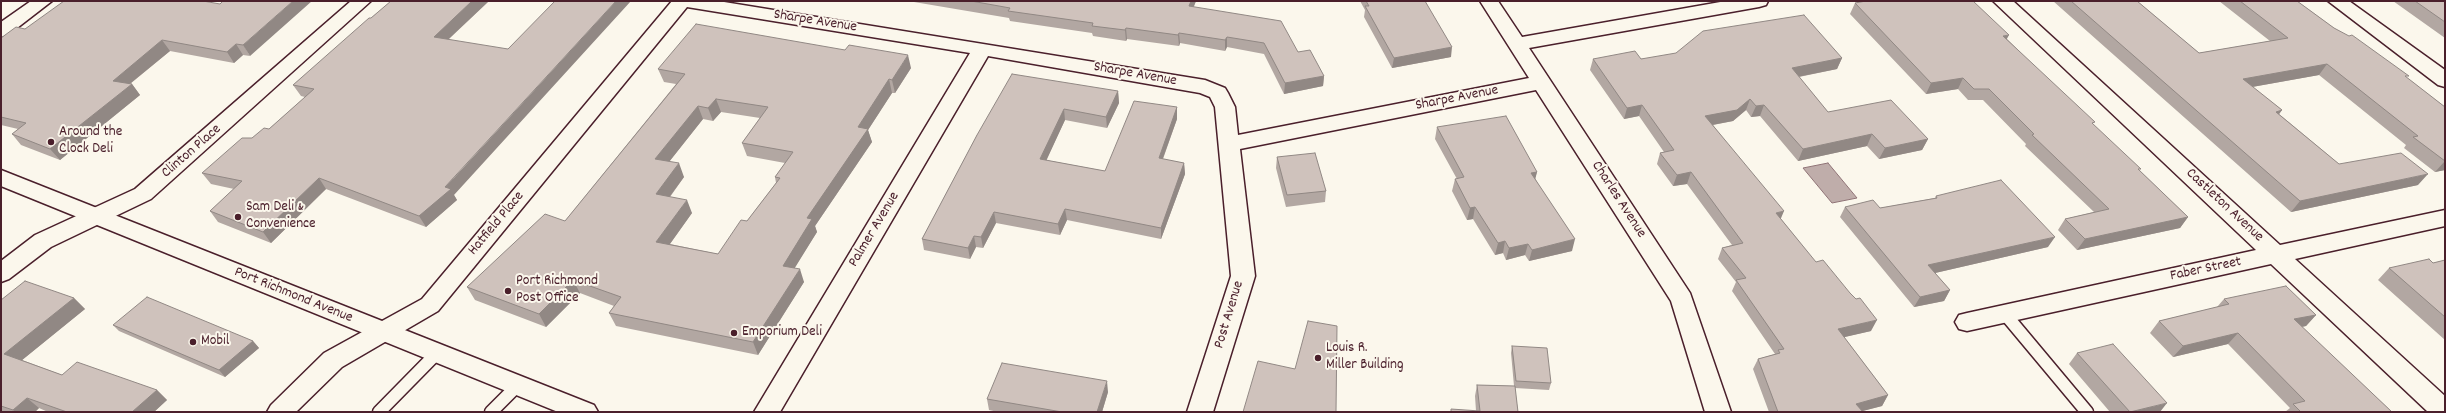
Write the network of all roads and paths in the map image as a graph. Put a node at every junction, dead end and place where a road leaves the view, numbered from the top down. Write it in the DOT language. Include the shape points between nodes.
graph roads {
  1 [pos="43,1"];
  2 [pos="362,1"];
  3 [pos="682,1"];
  4 [pos="1489,1"];
  5 [pos="1759,1"];
  6 [pos="2002,1"];
  7 [pos="2336,1"];
  8 [pos="1,31"];
  9 [pos="1517,44"];
  10 [pos="982,48"];
  11 [pos="2445,80"];
  12 [pos="1542,82"];
  13 [pos="1228,144"];
  14 [pos="1,178"];
  15 [pos="94,216"];
  16 [pos="2445,218"];
  17 [pos="2277,254"];
  18 [pos="1,273"];
  19 [pos="2005,314"];
  20 [pos="1967,322"];
  21 [pos="381,332"];
  22 [pos="436,354"];
  23 [pos="517,386"];
  24 [pos="280,412"];
  25 [pos="378,412"];
  26 [pos="491,412"];
  27 [pos="585,412"];
  28 [pos="767,412"];
  29 [pos="1200,412"];
  30 [pos="1718,412"];
  31 [pos="2087,412"];
  32 [pos="2445,412"];
  1 -- 8 [label="street"];
  2 -- 15 [label="street, Clinton Place" via="149,189"];
  3 -- 10 [label="street, Sharpe Avenue"];
  3 -- 21 [label="street, Hatfield Place" via="430,304"];
  4 -- 9 [label="street, Charles Avenue"];
  5 -- 9 [label="street"];
  6 -- 17 [label="street, Castleton Avenue"];
  7 -- 11 [label="street"];
  9 -- 12 [label="street, Charles Avenue"];
  10 -- 13 [label="street, Sharpe Avenue" via="1205,87 1218,92 1225,107"];
  10 -- 28 [label="street, Palmer Avenue"];
  12 -- 13 [label="street, Sharpe Avenue"];
  12 -- 30 [label="street, Charles Avenue" via="1682,300"];
  13 -- 29 [label="street, Post Avenue" via="1243,276"];
  14 -- 15 [label="street, Port Richmond Avenue"];
  15 -- 18 [label="street, Clinton Place" via="43,241"];
  15 -- 21 [label="street, Port Richmond Avenue"];
  16 -- 17 [label="street, Faber Street"];
  17 -- 19 [label="street, Faber Street"];
  17 -- 32 [label="street, Castleton Avenue"];
  19 -- 20 [label="street, Faber Street"];
  19 -- 31 [label="lane"];
  21 -- 22 [label="street, Port Richmond Avenue"];
  21 -- 24 [label="street, Hatfield Place" via="334,360"];
  22 -- 23 [label="street, Port Richmond Avenue"];
  22 -- 25 [label="lane"];
  23 -- 26 [label="lane"];
  23 -- 27 [label="street, Port Richmond Avenue"];
}
